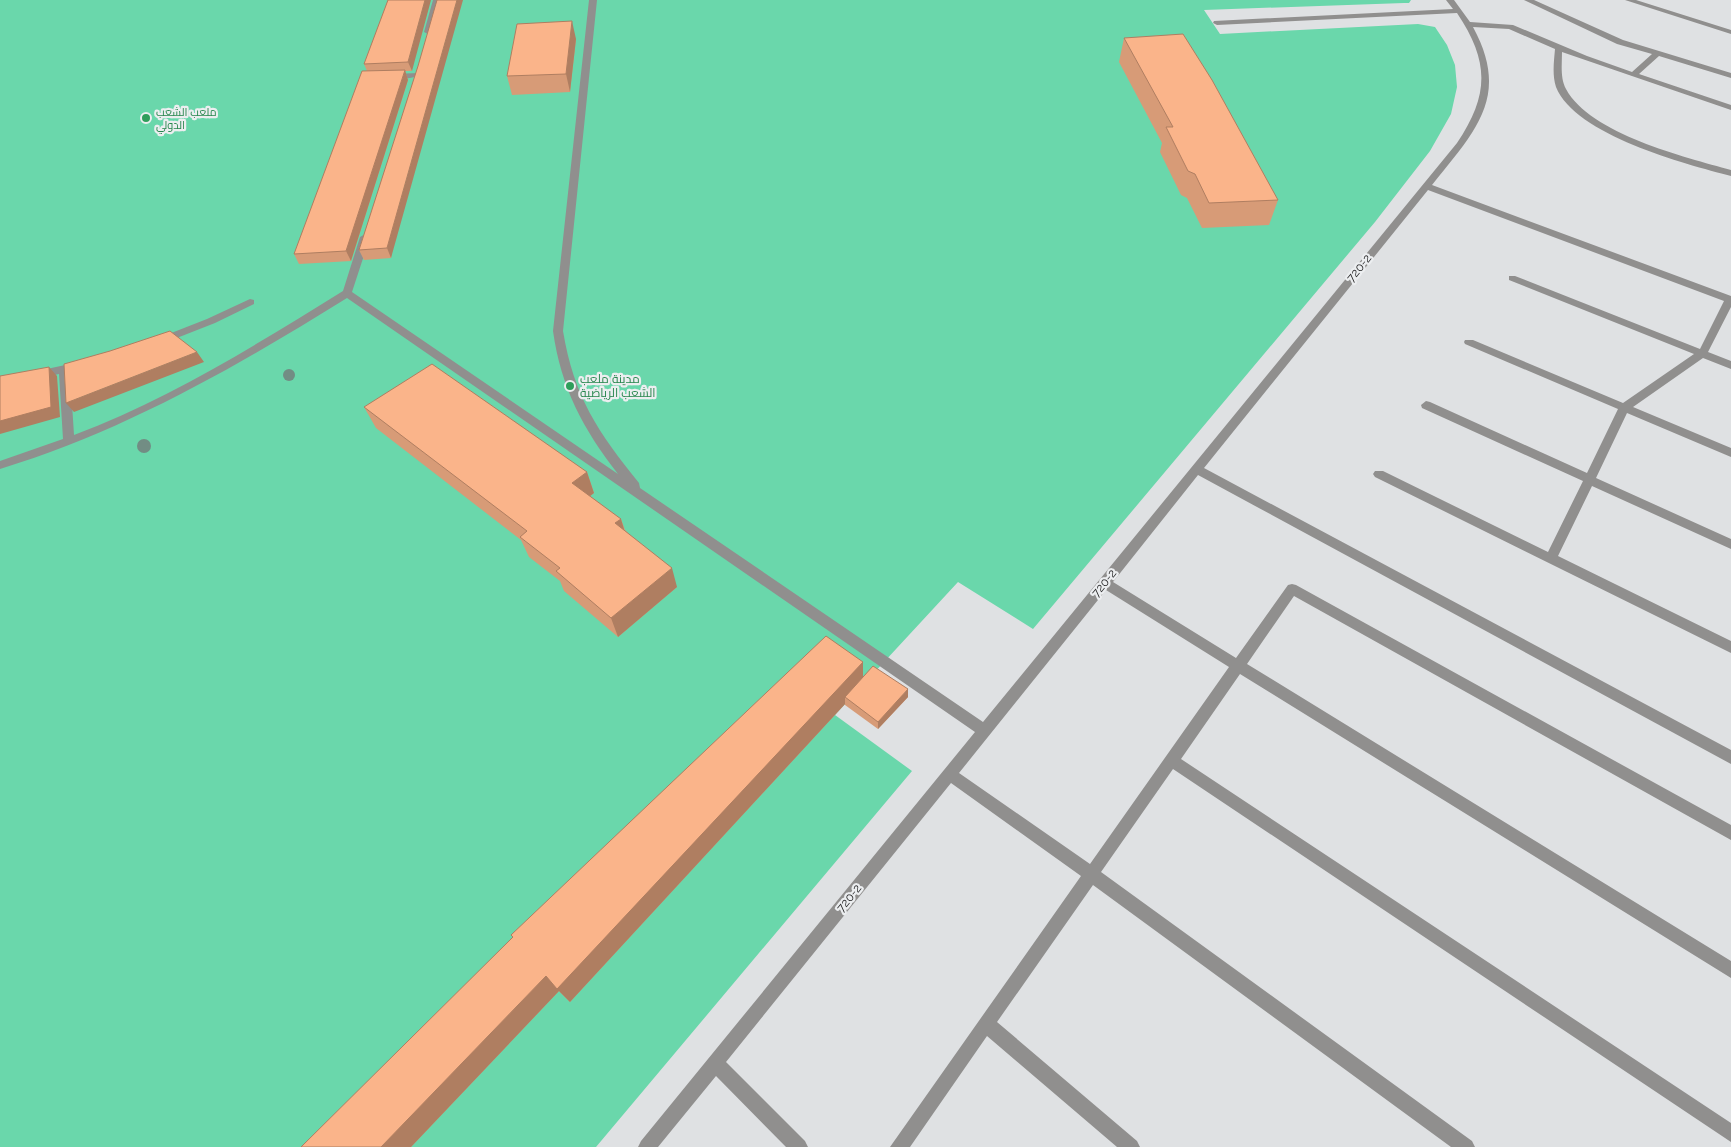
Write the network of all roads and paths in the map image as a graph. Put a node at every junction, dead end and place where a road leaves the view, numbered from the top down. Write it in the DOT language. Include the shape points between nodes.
graph roads {
  1 [pos="437,0"];
  2 [pos="593,0"];
  3 [pos="1450,0"];
  4 [pos="1528,0"];
  5 [pos="1629,0"];
  6 [pos="1459,11"];
  7 [pos="1218,22"];
  8 [pos="1469,24"];
  9 [pos="1731,32"];
  10 [pos="427,37"];
  11 [pos="1559,47"];
  12 [pos="1657,54"];
  13 [pos="419,66"];
  14 [pos="416,75"];
  15 [pos="1632,75"];
  16 [pos="386,76"];
  17 [pos="1731,76"];
  18 [pos="413,84"];
  19 [pos="1731,108"];
  20 [pos="1731,173"];
  21 [pos="1426,186"];
  22 [pos="368,226"];
  23 [pos="1512,278"];
  24 [pos="347,293"];
  25 [pos="1730,299"];
  26 [pos="250,302"];
  27 [pos="1469,342"];
  28 [pos="147,346"];
  29 [pos="1702,354"];
  30 [pos="93,362"];
  31 [pos="1731,366"];
  32 [pos="64,369"];
  33 [pos="26,377"];
  34 [pos="1426,405"];
  35 [pos="1624,408"];
  36 [pos="69,442"];
  37 [pos="1731,453"];
  38 [pos="0,465"];
  39 [pos="1196,468"];
  40 [pos="1379,474"];
  41 [pos="1589,479"];
  42 [pos="644,498"];
  43 [pos="1731,544"];
  44 [pos="1551,559"];
  45 [pos="1104,583"];
  46 [pos="1731,647"];
  47 [pos="1237,666"];
  48 [pos="984,731"];
  49 [pos="1731,757"];
  50 [pos="1171,760"];
  51 [pos="949,774"];
  52 [pos="1731,833"];
  53 [pos="1091,874"];
  54 [pos="1731,970"];
  55 [pos="986,1024"];
  56 [pos="715,1063"];
  57 [pos="1731,1133"];
  58 [pos="647,1147"];
  59 [pos="799,1147"];
  60 [pos="900,1147"];
  61 [pos="1131,1147"];
  62 [pos="1466,1147"];
  1 -- 10 [label="street"];
  2 -- 42 [label="street" via="558,331 566,375 575,399 618,466"];
  3 -- 6 [label="street, 720-2"];
  4 -- 12 [label="street" via="1586,28"];
  5 -- 9 [label="street"];
  6 -- 7 [label="street"];
  6 -- 8 [label="street, 720-2"];
  8 -- 11 [label="street" via="1510,27"];
  8 -- 21 [label="street, 720-2" via="1481,49 1486,72 1484,96 1476,120"];
  11 -- 15 [label="street"];
  11 -- 20 [label="street" via="1557,72 1562,92 1578,111 1606,128 1657,149"];
  12 -- 15 [label="street"];
  12 -- 17 [label="street"];
  13 -- 14 [label="street"];
  14 -- 16 [label="street"];
  14 -- 18 [label="street"];
  15 -- 19 [label="street"];
  21 -- 25 [label="street"];
  21 -- 39 [label="street, 720-2"];
  22 -- 24 [label="street"];
  23 -- 29 [label="street"];
  24 -- 36 [label="street" via="206,379 107,428"];
  24 -- 42 [label="street"];
  25 -- 29 [label="street"];
  26 -- 28 [label="street"];
  27 -- 35 [label="street"];
  29 -- 31 [label="street"];
  29 -- 35 [label="street"];
  30 -- 32 [label="street"];
  32 -- 33 [label="street"];
  32 -- 36 [label="street"];
  34 -- 41 [label="street"];
  35 -- 37 [label="street"];
  35 -- 41 [label="street"];
  36 -- 38 [label="street"];
  39 -- 45 [label="street, 720-2"];
  39 -- 49 [label="street"];
  40 -- 44 [label="street"];
  41 -- 43 [label="street"];
  41 -- 44 [label="street"];
  42 -- 48 [label="street"];
  44 -- 46 [label="street"];
  45 -- 47 [label="street"];
  45 -- 48 [label="street, 720-2"];
  47 -- 50 [label="street"];
  47 -- 52 [label="street" via="1292,589"];
  47 -- 54 [label="street"];
  48 -- 51 [label="street, 720-2"];
  50 -- 53 [label="street"];
  50 -- 57 [label="street"];
  51 -- 53 [label="street"];
  51 -- 56 [label="street, 720-2"];
  53 -- 55 [label="street"];
  53 -- 62 [label="street"];
  55 -- 60 [label="street"];
  55 -- 61 [label="street"];
  56 -- 58 [label="street, 720-2"];
  56 -- 59 [label="street"];
}
